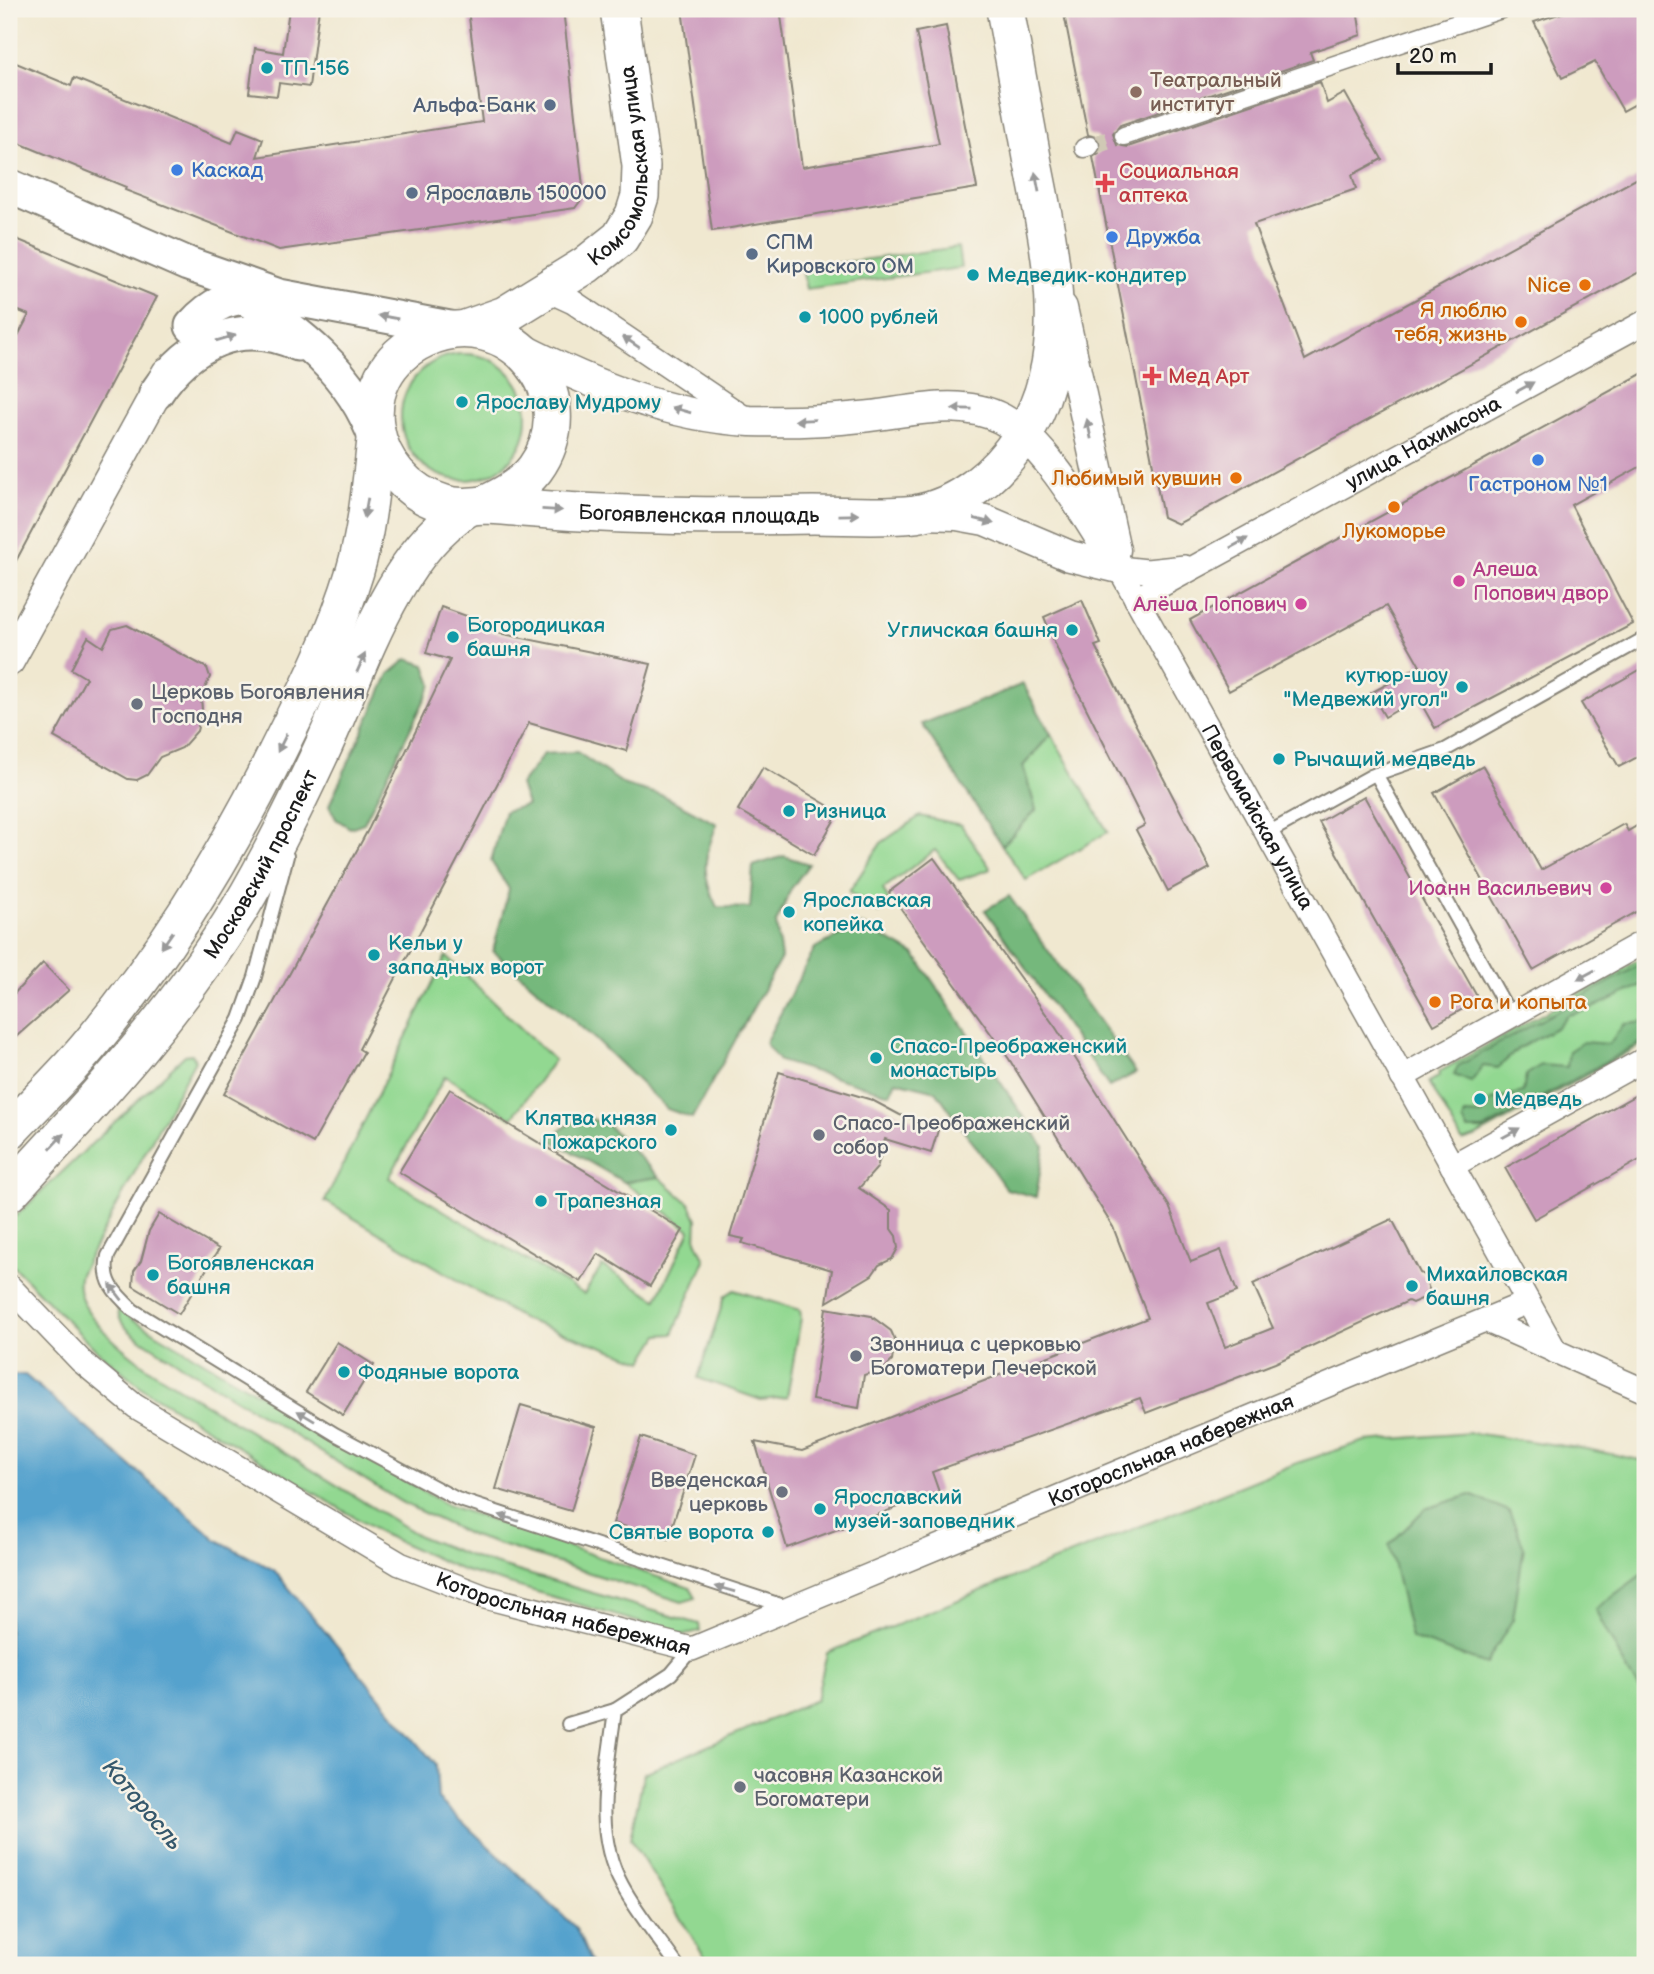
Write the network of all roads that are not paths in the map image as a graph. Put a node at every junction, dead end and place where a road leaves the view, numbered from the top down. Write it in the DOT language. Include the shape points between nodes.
graph roads {
  1 [pos="619,9"];
  2 [pos="1004,9"];
  3 [pos="1501,9"];
  4 [pos="1124,136"];
  5 [pos="9,186"];
  6 [pos="1049,249"];
  7 [pos="188,264"];
  8 [pos="230,288"];
  9 [pos="547,290"];
  10 [pos="279,296"];
  11 [pos="1645,322"];
  12 [pos="192,326"];
  13 [pos="461,329"];
  14 [pos="513,344"];
  15 [pos="332,366"];
  16 [pos="156,393"];
  17 [pos="749,421"];
  18 [pos="1024,434"];
  19 [pos="376,440"];
  20 [pos="476,507"];
  21 [pos="917,514"];
  22 [pos="1203,563"];
  23 [pos="1119,568"];
  24 [pos="1136,599"];
  25 [pos="1645,638"];
  26 [pos="9,661"];
  27 [pos="1376,774"];
  28 [pos="304,789"];
  29 [pos="1266,834"];
  30 [pos="1645,941"];
  31 [pos="1511,1016"];
  32 [pos="1645,1059"];
  33 [pos="1402,1077"];
  34 [pos="9,1132"];
  35 [pos="1452,1166"];
  36 [pos="10,1192"];
  37 [pos="9,1286"];
  38 [pos="1528,1302"];
  39 [pos="1485,1320"];
  40 [pos="1556,1352"];
  41 [pos="1645,1391"];
  42 [pos="791,1608"];
  43 [pos="692,1649"];
  44 [pos="615,1710"];
  45 [pos="568,1724"];
  46 [pos="677,1965"];
  1 -- 9 [label="main road, Комсомольская улица" via="641,166 640,196 627,228 610,248"];
  6 -- 2 [label="main road, Первомайская улица, one-way"];
  3 -- 4 [label="street"];
  5 -- 7 [label="main road"];
  6 -- 18 [label="main road, Первомайская улица" via="1054,324 1051,353 1043,391"];
  23 -- 6 [label="street, Первомайская улица, one-way"];
  7 -- 8 [label="main road"];
  7 -- 10 [label="main road"];
  8 -- 10 [label="main road"];
  8 -- 12 [label="main road"];
  8 -- 15 [label="main road" via="287,327"];
  9 -- 13 [label="main road, Комсомольская улица" via="492,322"];
  17 -- 9 [label="street, one-way" via="573,302"];
  13 -- 10 [label="main road, one-way"];
  22 -- 11 [label="street, улица Нахимсона, one-way"];
  12 -- 16 [label="street"];
  13 -- 14 [label="main road" via="486,331"];
  13 -- 19 [label="main road" via="422,340 396,359 377,396"];
  17 -- 14 [label="street, one-way" via="695,414 633,397 574,375"];
  14 -- 20 [label="main road" via="533,362 547,389 551,428 546,449 520,485"];
  16 -- 15 [label="main road, one-way" via="188,355 233,335 282,337"];
  15 -- 19 [label="main road" via="365,412"];
  16 -- 26 [label="street"];
  18 -- 17 [label="street, one-way" via="1001,418 972,408"];
  18 -- 21 [label="main road, Богоявленская площадь" via="1006,460 971,490"];
  18 -- 23 [label="street" via="1070,492"];
  19 -- 20 [label="main road, Богоявленская площадь" via="394,472 409,487 444,504"];
  19 -- 34 [label="main road, Московский проспект, one-way" via="356,568 340,615 253,801 200,893 92,1043"];
  20 -- 21 [label="main road, Богоявленская площадь, one-way" via="729,515"];
  28 -- 20 [label="main road, Московский проспект, one-way" via="390,598 436,533"];
  21 -- 23 [label="street, Богоявленская площадь, one-way" via="985,520 1070,556"];
  22 -- 23 [label="street, улица Нахимсона" via="1147,571"];
  22 -- 24 [label="street, улица Нахимсона"];
  23 -- 24 [label="street, Первомайская улица"];
  24 -- 29 [label="street, Первомайская улица"];
  25 -- 27 [label="lane" via="1445,750"];
  27 -- 29 [label="lane"];
  27 -- 31 [label="lane"];
  36 -- 28 [label="main road, Московский проспект, one-way" via="123,1070 184,992 239,911"];
  42 -- 28 [label="lane, one-way" via="457,1499 335,1434 132,1310 107,1279 108,1255 248,999"];
  29 -- 33 [label="street, Первомайская улица"];
  30 -- 31 [label="street, one-way"];
  31 -- 33 [label="street"];
  35 -- 32 [label="street, one-way"];
  33 -- 35 [label="street, Первомайская улица"];
  35 -- 38 [label="street, Первомайская улица"];
  37 -- 43 [label="street, Которосльная набережная" via="81,1361 135,1406 388,1557 485,1597"];
  38 -- 39 [label="street, Которосльная набережная"];
  38 -- 40 [label="street, Первомайская улица"];
  39 -- 40 [label="street"];
  39 -- 42 [label="street, Которосльная набережная"];
  40 -- 41 [label="street"];
  42 -- 43 [label="street, Которосльная набережная"];
  43 -- 44 [label="lane" via="671,1674"];
  44 -- 45 [label="lane"];
  44 -- 46 [label="lane" via="603,1792 608,1850 621,1884"];
}
